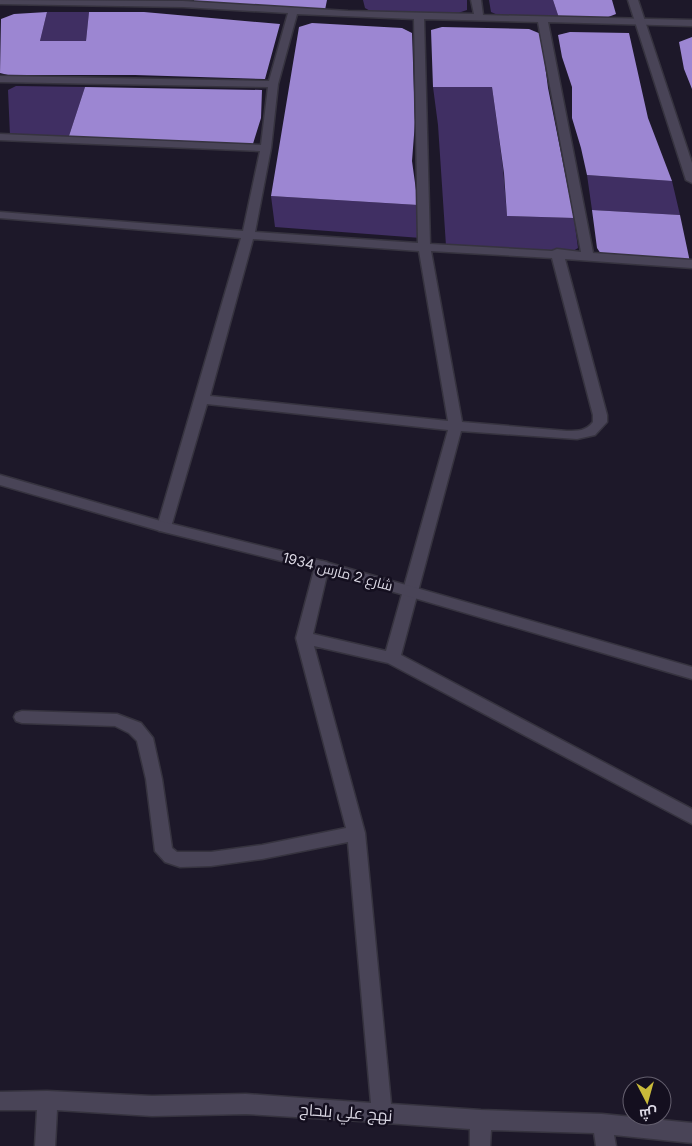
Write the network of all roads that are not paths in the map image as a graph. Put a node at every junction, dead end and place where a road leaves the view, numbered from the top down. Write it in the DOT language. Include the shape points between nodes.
graph roads {
  1 [pos="346,0"];
  2 [pos="476,0"];
  3 [pos="633,0"];
  4 [pos="0,1"];
  5 [pos="184,2"];
  6 [pos="293,12"];
  7 [pos="348,14"];
  8 [pos="418,16"];
  9 [pos="479,18"];
  10 [pos="543,20"];
  11 [pos="640,21"];
  12 [pos="692,23"];
  13 [pos="0,79"];
  14 [pos="273,84"];
  15 [pos="0,137"];
  16 [pos="266,148"];
  17 [pos="692,180"];
  18 [pos="0,215"];
  19 [pos="248,236"];
  20 [pos="424,247"];
  21 [pos="557,253"];
  22 [pos="587,255"];
  23 [pos="692,264"];
  24 [pos="202,399"];
  25 [pos="456,426"];
  26 [pos="0,480"];
  27 [pos="164,527"];
  28 [pos="322,566"];
  29 [pos="410,591"];
  30 [pos="304,638"];
  31 [pos="392,658"];
  32 [pos="674,667"];
  33 [pos="692,669"];
  34 [pos="692,673"];
  35 [pos="22,717"];
  36 [pos="692,817"];
  37 [pos="356,833"];
  38 [pos="46,1100"];
  39 [pos="0,1101"];
  40 [pos="382,1115"];
  41 [pos="481,1120"];
  42 [pos="602,1124"];
  43 [pos="692,1133"];
  44 [pos="45,1146"];
  45 [pos="480,1146"];
  46 [pos="606,1146"];
  1 -- 7 [label="street"];
  2 -- 9 [label="street"];
  3 -- 11 [label="street"];
  4 -- 5 [label="street"];
  5 -- 6 [label="street"];
  6 -- 7 [label="street"];
  6 -- 14 [label="street"];
  7 -- 8 [label="street"];
  8 -- 9 [label="street"];
  8 -- 20 [label="street"];
  9 -- 10 [label="street"];
  10 -- 11 [label="street"];
  10 -- 22 [label="street"];
  11 -- 12 [label="street"];
  11 -- 17 [label="street"];
  13 -- 14 [label="street"];
  14 -- 16 [label="street"];
  15 -- 16 [label="street"];
  16 -- 19 [label="street"];
  18 -- 19 [label="street"];
  19 -- 20 [label="street"];
  19 -- 24 [label="street"];
  20 -- 21 [label="street"];
  20 -- 25 [label="street"];
  21 -- 22 [label="street"];
  21 -- 25 [label="street" via="600,422 592,432 583,435"];
  22 -- 23 [label="street"];
  24 -- 25 [label="street"];
  24 -- 27 [label="street"];
  25 -- 29 [label="street"];
  26 -- 27 [label="street, شارع 2 مارس 1934"];
  27 -- 28 [label="street, شارع 2 مارس 1934"];
  28 -- 29 [label="street, شارع 2 مارس 1934"];
  28 -- 30 [label="street"];
  29 -- 31 [label="street"];
  29 -- 32 [label="street, شارع 2 مارس 1934"];
  30 -- 31 [label="street"];
  30 -- 37 [label="street"];
  31 -- 36 [label="street"];
  32 -- 33 [label="street, شارع 2 مارس 1934"];
  32 -- 34 [label="street, شارع 2 مارس 1934"];
  35 -- 37 [label="street" via="117,720 135,728 145,738 164,851 171,857 211,860"];
  37 -- 40 [label="street"];
  38 -- 39 [label="street, نهج علي بلحاج"];
  38 -- 40 [label="street, نهج علي بلحاج" via="152,1106 246,1104"];
  38 -- 44 [label="street"];
  40 -- 41 [label="street, نهج علي بلحاج"];
  41 -- 42 [label="street, نهج علي بلحاج"];
  41 -- 45 [label="street"];
  42 -- 43 [label="street, نهج علي بلحاج"];
  42 -- 46 [label="street"];
}
